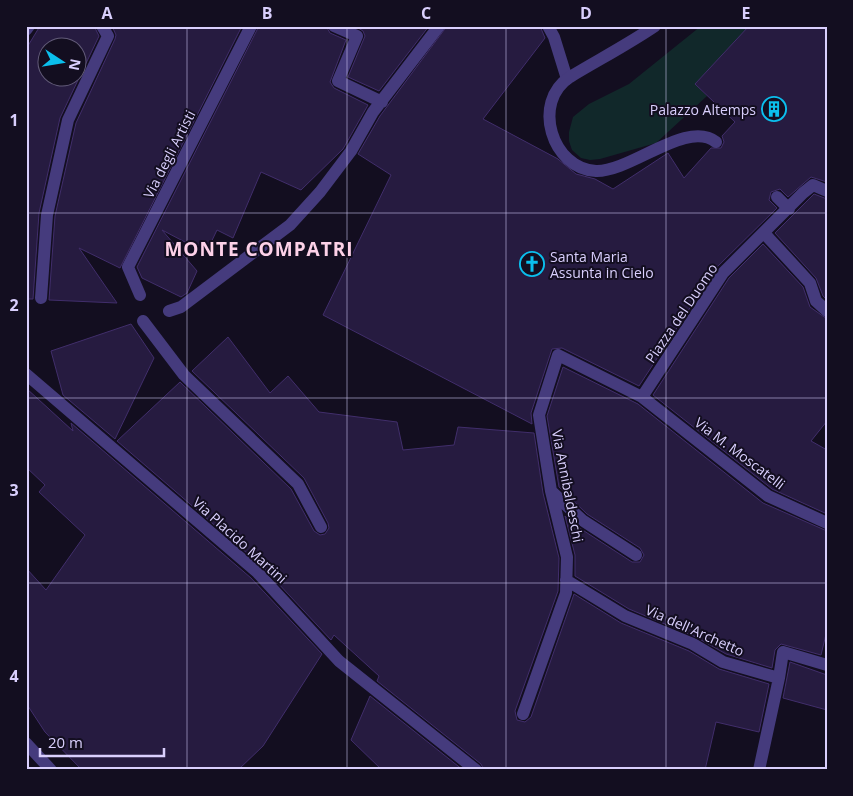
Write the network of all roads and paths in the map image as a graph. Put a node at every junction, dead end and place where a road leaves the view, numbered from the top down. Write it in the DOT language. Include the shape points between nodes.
graph roads {
  1 [pos="28,26"];
  2 [pos="102,26"];
  3 [pos="251,26"];
  4 [pos="334,26"];
  5 [pos="439,26"];
  6 [pos="548,26"];
  7 [pos="655,26"];
  8 [pos="26,30"];
  9 [pos="567,79"];
  10 [pos="382,102"];
  11 [pos="716,142"];
  12 [pos="827,191"];
  13 [pos="777,197"];
  14 [pos="789,209"];
  15 [pos="764,233"];
  16 [pos="140,295"];
  17 [pos="41,298"];
  18 [pos="169,311"];
  19 [pos="827,311"];
  20 [pos="143,321"];
  21 [pos="26,374"];
  22 [pos="642,397"];
  23 [pos="551,491"];
  24 [pos="827,523"];
  25 [pos="322,527"];
  26 [pos="636,555"];
  27 [pos="566,580"];
  28 [pos="826,662"];
  29 [pos="779,678"];
  30 [pos="523,714"];
  31 [pos="26,743"];
  32 [pos="51,770"];
  33 [pos="476,770"];
  34 [pos="759,770"];
  1 -- 8 [label="street"];
  2 -- 17 [label="street" via="108,36 68,120 47,215"];
  3 -- 16 [label="street, Via degli Artisti" via="128,267"];
  4 -- 10 [label="street" via="357,36 338,81"];
  5 -- 10 [label="street"];
  6 -- 9 [label="street"];
  7 -- 9 [label="street"];
  9 -- 11 [label="street" via="555,94 550,129 557,147 582,170 618,167 693,135 708,136"];
  10 -- 18 [label="street" via="351,151 290,225 181,307"];
  12 -- 14 [label="street, Piazza del Duomo" via="813,186"];
  13 -- 14 [label="street"];
  14 -- 15 [label="street, Piazza del Duomo"];
  15 -- 19 [label="street" via="810,283 816,302"];
  15 -- 22 [label="street, Piazza del Duomo" via="723,273"];
  20 -- 25 [label="street" via="184,375 298,484"];
  21 -- 33 [label="street, Via Placido Martini" via="252,568 339,662"];
  22 -- 23 [label="street, Via Annibaldeschi" via="558,355 539,415"];
  22 -- 24 [label="street, Via M. Moscatelli" via="768,496"];
  23 -- 26 [label="street" via="582,520"];
  23 -- 27 [label="street, Via Annibaldeschi" via="567,557"];
  27 -- 29 [label="street, Via dell'Archetto" via="625,616 694,644 723,662"];
  27 -- 30 [label="street, Via Annibaldeschi" via="566,593"];
  28 -- 29 [label="street" via="784,652"];
  29 -- 34 [label="street"];
  31 -- 32 [label="street"];
}
